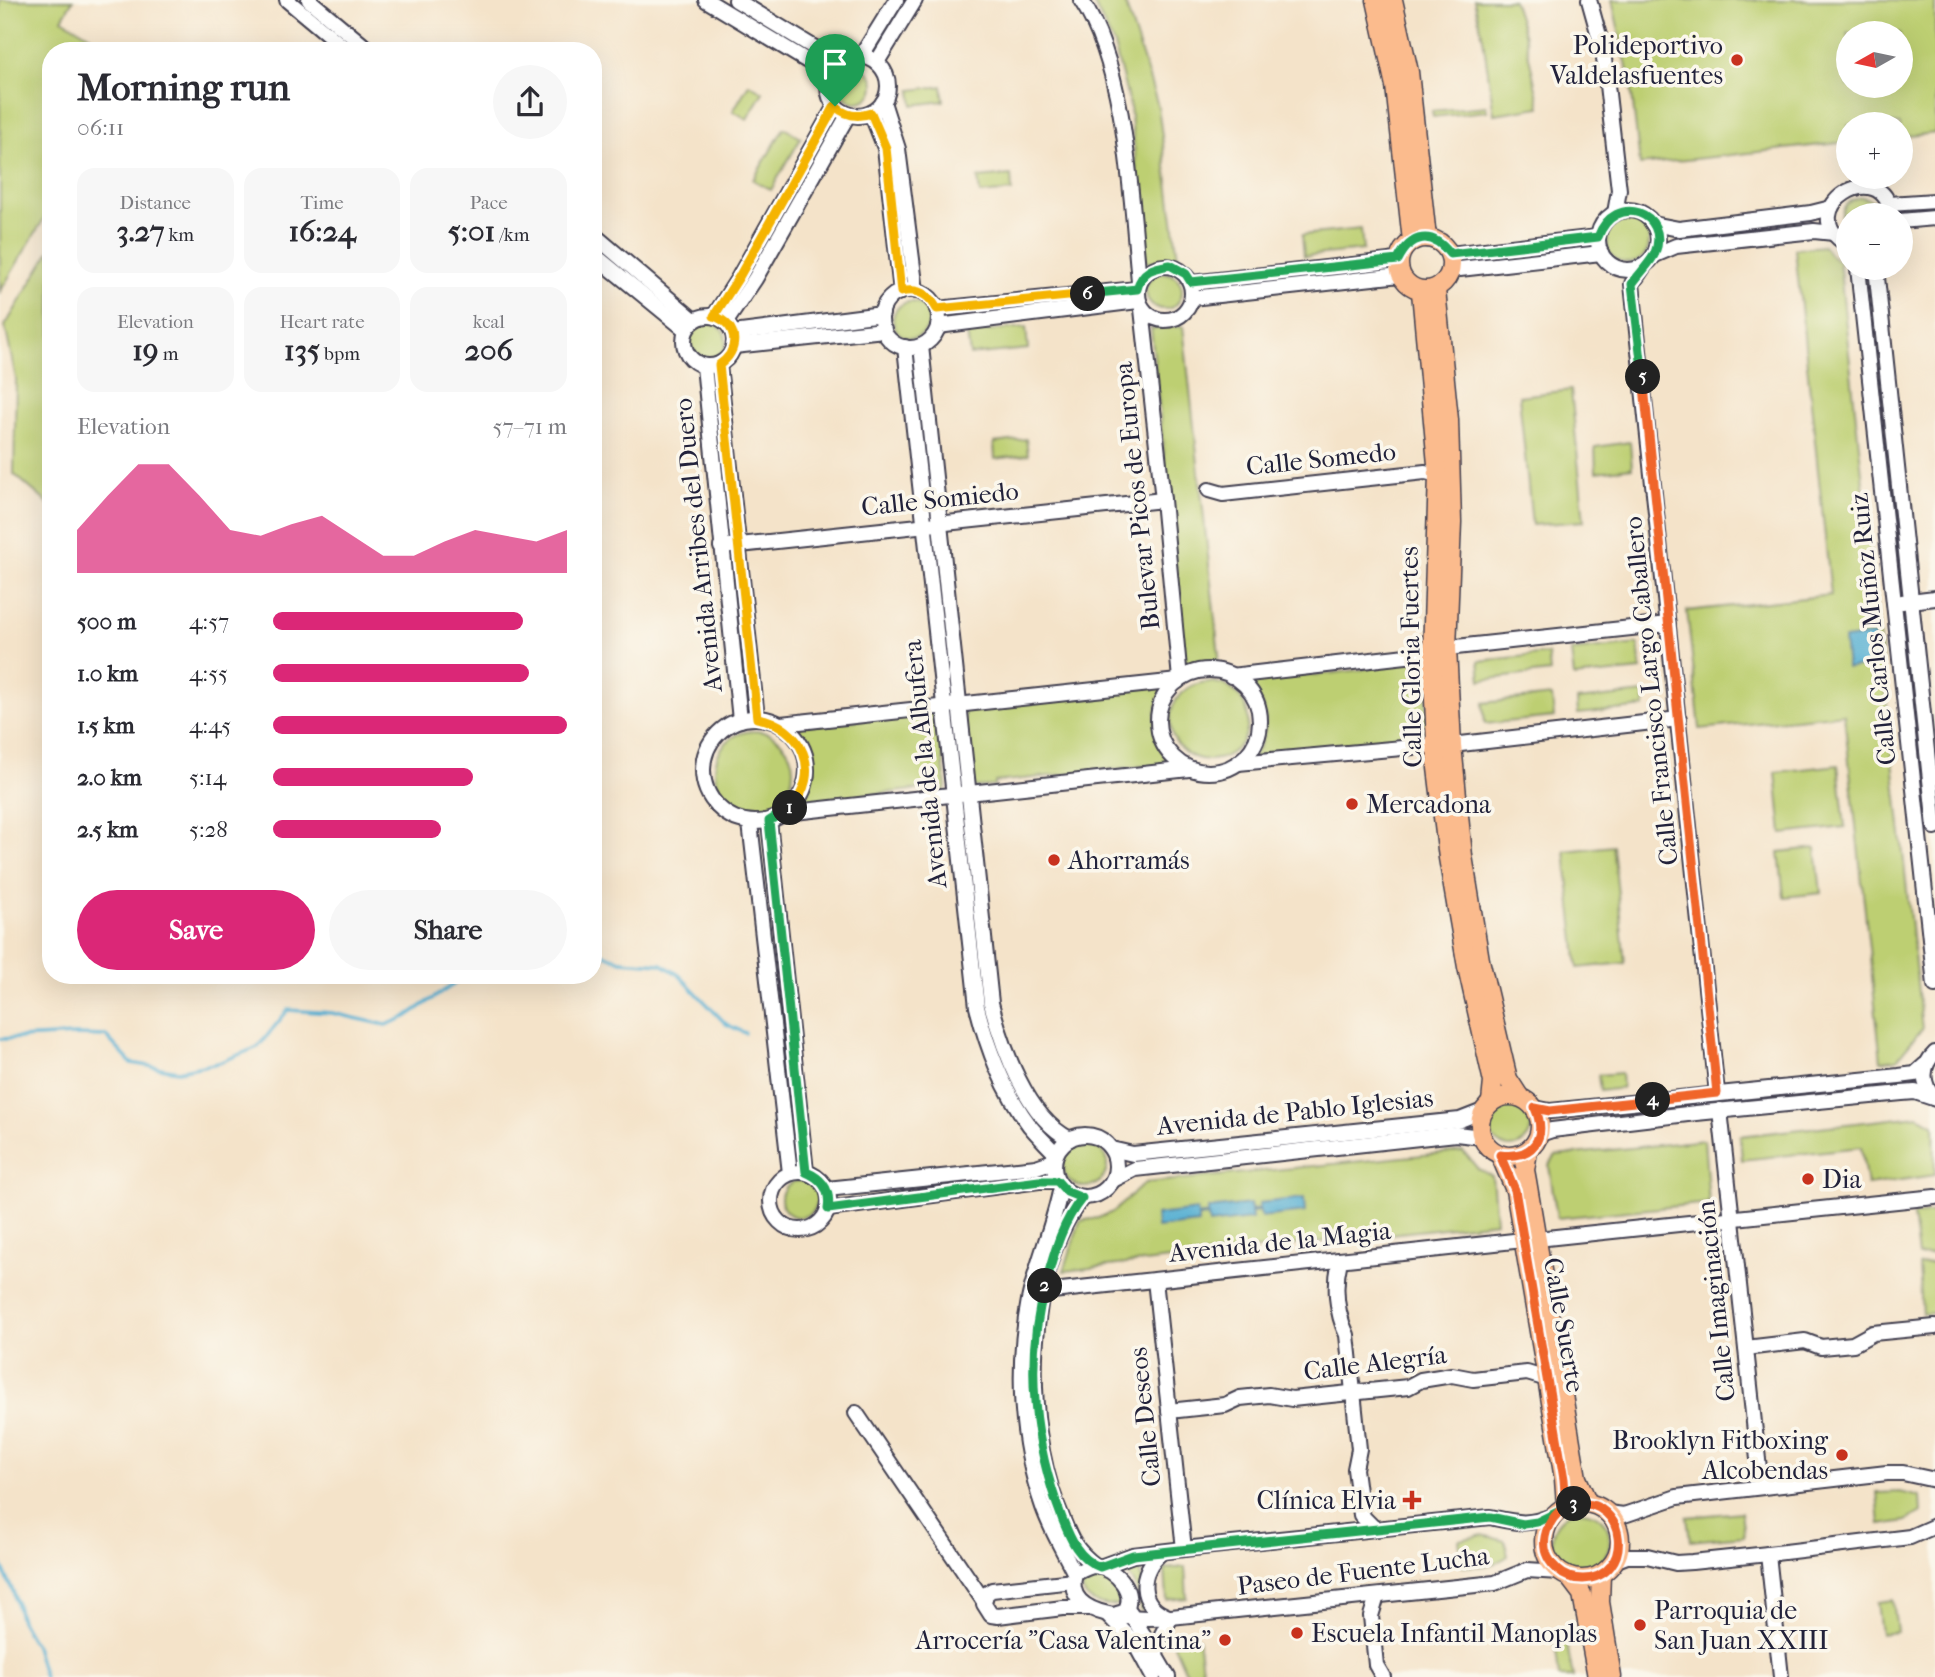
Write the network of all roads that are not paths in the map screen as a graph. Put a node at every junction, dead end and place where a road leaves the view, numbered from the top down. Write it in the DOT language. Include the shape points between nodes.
graph roads {
  1 [pos="286,0"];
  2 [pos="309,0"];
  3 [pos="706,0"];
  4 [pos="736,0"];
  5 [pos="896,0"];
  6 [pos="915,0"];
  7 [pos="1081,0"];
  8 [pos="1376,0"];
  9 [pos="1392,0"];
  10 [pos="1589,0"];
  11 [pos="337,42"];
  12 [pos="359,42"];
  13 [pos="862,55"];
  14 [pos="877,62"];
  15 [pos="834,68"];
  16 [pos="883,102"];
  17 [pos="835,106"];
  18 [pos="871,113"];
  19 [pos="848,114"];
  20 [pos="1619,190"];
  21 [pos="1935,201"];
  22 [pos="1885,203"];
  23 [pos="1913,205"];
  24 [pos="1830,208"];
  25 [pos="1637,211"];
  26 [pos="1615,213"];
  27 [pos="1935,218"];
  28 [pos="1913,220"];
  29 [pos="1653,224"];
  30 [pos="1834,233"];
  31 [pos="1598,237"];
  32 [pos="1420,239"];
  33 [pos="602,242"];
  34 [pos="1601,253"];
  35 [pos="1655,255"];
  36 [pos="602,261"];
  37 [pos="1451,262"];
  38 [pos="1644,266"];
  39 [pos="1399,267"];
  40 [pos="1616,268"];
  41 [pos="1859,280"];
  42 [pos="1877,280"];
  43 [pos="1191,282"];
  44 [pos="1632,284"];
  45 [pos="1429,290"];
  46 [pos="916,291"];
  47 [pos="901,292"];
  48 [pos="1139,295"];
  49 [pos="1192,298"];
  50 [pos="937,309"];
  51 [pos="882,314"];
  52 [pos="690,325"];
  53 [pos="938,326"];
  54 [pos="727,329"];
  55 [pos="884,330"];
  56 [pos="921,346"];
  57 [pos="905,347"];
  58 [pos="711,365"];
  59 [pos="1433,470"];
  60 [pos="1214,495"];
  61 [pos="1163,500"];
  62 [pos="940,524"];
  63 [pos="924,526"];
  64 [pos="738,545"];
  65 [pos="722,547"];
  66 [pos="1935,598"];
  67 [pos="1911,600"];
  68 [pos="1895,602"];
  69 [pos="1668,624"];
  70 [pos="1439,650"];
  71 [pos="1231,676"];
  72 [pos="1179,680"];
  73 [pos="1928,692"];
  74 [pos="1905,695"];
  75 [pos="951,705"];
  76 [pos="757,718"];
  77 [pos="1679,719"];
  78 [pos="740,720"];
  79 [pos="780,724"];
  80 [pos="1443,745"];
  81 [pos="1238,763"];
  82 [pos="1189,768"];
  83 [pos="969,793"];
  84 [pos="953,794"];
  85 [pos="785,813"];
  86 [pos="769,821"];
  87 [pos="750,822"];
  88 [pos="1935,827"];
  89 [pos="1935,985"];
  90 [pos="1931,1056"];
  91 [pos="1717,1093"];
  92 [pos="1519,1096"];
  93 [pos="1934,1099"];
  94 [pos="1487,1106"];
  95 [pos="1535,1108"];
  96 [pos="1720,1110"];
  97 [pos="1540,1134"];
  98 [pos="1482,1137"];
  99 [pos="1070,1139"];
  100 [pos="1111,1149"];
  101 [pos="1528,1151"];
  102 [pos="1500,1155"];
  103 [pos="1055,1158"];
  104 [pos="806,1172"];
  105 [pos="790,1173"];
  106 [pos="1113,1180"];
  107 [pos="1059,1184"];
  108 [pos="827,1189"];
  109 [pos="1935,1197"];
  110 [pos="1082,1198"];
  111 [pos="828,1209"];
  112 [pos="1732,1218"];
  113 [pos="1530,1240"];
  114 [pos="1340,1260"];
  115 [pos="1155,1280"];
  116 [pos="1043,1292"];
  117 [pos="1935,1326"];
  118 [pos="1746,1348"];
  119 [pos="1547,1379"];
  120 [pos="1353,1392"];
  121 [pos="1169,1411"];
  122 [pos="856,1413"];
  123 [pos="1935,1480"];
  124 [pos="1761,1487"];
  125 [pos="1588,1503"];
  126 [pos="1560,1511"];
  127 [pos="1608,1514"];
  128 [pos="1935,1526"];
  129 [pos="1375,1529"];
  130 [pos="1184,1549"];
  131 [pos="1161,1552"];
  132 [pos="1768,1554"];
  133 [pos="1098,1567"];
  134 [pos="1608,1568"];
  135 [pos="1564,1574"];
  136 [pos="1074,1578"];
  137 [pos="1377,1596"];
  138 [pos="983,1600"];
  139 [pos="1088,1608"];
  140 [pos="1122,1614"];
  141 [pos="1171,1618"];
  142 [pos="1156,1654"];
  143 [pos="1153,1677"];
  144 [pos="1168,1677"];
  145 [pos="1383,1677"];
  146 [pos="1597,1677"];
  147 [pos="1612,1677"];
  148 [pos="1781,1677"];
  1 -- 11 [label="street"];
  2 -- 12 [label="street"];
  3 -- 15 [label="street"];
  4 -- 15 [label="street"];
  5 -- 13 [label="street"];
  6 -- 14 [label="street"];
  7 -- 48 [label="street, Bulevar Picos de Europa" via="1091,15 1120,106"];
  8 -- 32 [label="main road"];
  9 -- 32 [label="main road" via="1409,72"];
  10 -- 20 [label="street" via="1603,50"];
  13 -- 14 [label="street"];
  13 -- 15 [label="street" via="853,55"];
  14 -- 16 [label="street" via="888,86"];
  15 -- 17 [label="street" via="827,90"];
  16 -- 18 [label="street"];
  16 -- 46 [label="street" via="898,149"];
  17 -- 19 [label="street"];
  17 -- 54 [label="street" via="739,277"];
  18 -- 19 [label="street"];
  18 -- 47 [label="street" via="886,148"];
  19 -- 54 [label="street"];
  20 -- 25 [label="street"];
  20 -- 26 [label="street"];
  21 -- 23 [label="street"];
  22 -- 24 [label="street" via="1877,191 1857,187 1843,192"];
  24 -- 29 [label="street" via="1679,229"];
  24 -- 30 [label="street"];
  25 -- 26 [label="street"];
  25 -- 29 [label="street"];
  26 -- 31 [label="street"];
  27 -- 28 [label="street"];
  29 -- 35 [label="street" via="1658,239"];
  30 -- 35 [label="street" via="1814,231 1676,246"];
  31 -- 34 [label="street"];
  31 -- 37 [label="street"];
  32 -- 37 [label="main road" via="1442,244"];
  32 -- 39 [label="main road" via="1404,247"];
  33 -- 52 [label="street"];
  34 -- 37 [label="street"];
  34 -- 40 [label="street"];
  35 -- 38 [label="street"];
  36 -- 52 [label="street"];
  37 -- 45 [label="main road"];
  38 -- 40 [label="street" via="1630,271"];
  38 -- 44 [label="street"];
  39 -- 43 [label="street"];
  39 -- 45 [label="main road" via="1409,287"];
  39 -- 49 [label="street"];
  40 -- 44 [label="street"];
  41 -- 68 [label="street, Calle Carlos Muñoz Ruiz"];
  42 -- 67 [label="street, Calle Carlos Muñoz Ruiz"];
  43 -- 48 [label="street" via="1170,265 1150,268"];
  43 -- 49 [label="street"];
  44 -- 69 [label="street, Calle Francisco Largo Caballero"];
  45 -- 59 [label="main road, Calle Gloria Fuertes"];
  45 -- 70 [label="main road, Calle Gloria Fuertes" via="1450,432 1452,522"];
  46 -- 47 [label="street"];
  46 -- 50 [label="street"];
  47 -- 51 [label="street" via="888,300"];
  48 -- 49 [label="street" via="1153,318 1167,320 1179,316"];
  48 -- 50 [label="street"];
  48 -- 53 [label="street"];
  48 -- 61 [label="street, Bulevar Picos de Europa"];
  50 -- 53 [label="street"];
  51 -- 54 [label="street"];
  51 -- 55 [label="street"];
  52 -- 54 [label="street" via="700,317"];
  52 -- 58 [label="street" via="683,338 686,353"];
  53 -- 56 [label="street"];
  54 -- 55 [label="street"];
  54 -- 58 [label="street" via="731,354"];
  55 -- 57 [label="street"];
  56 -- 57 [label="street"];
  56 -- 62 [label="street, Avenida de la Albufera"];
  57 -- 63 [label="street, Avenida de la Albufera"];
  58 -- 64 [label="street, Avenida Arribes del Duero"];
  58 -- 65 [label="street, Avenida Arribes del Duero"];
  59 -- 60 [label="street, Calle Somedo"];
  59 -- 70 [label="main road, Calle Gloria Fuertes"];
  61 -- 62 [label="street, Calle Somiedo"];
  61 -- 72 [label="street, Bulevar Picos de Europa"];
  62 -- 63 [label="street, Calle Somiedo"];
  62 -- 75 [label="street, Avenida de la Albufera"];
  63 -- 64 [label="street, Calle Somiedo"];
  63 -- 75 [label="street, Avenida de la Albufera"];
  64 -- 65 [label="street, Calle Somiedo"];
  64 -- 76 [label="street, Avenida Arribes del Duero"];
  65 -- 78 [label="street, Avenida Arribes del Duero"];
  66 -- 67 [label="street"];
  67 -- 68 [label="street"];
  67 -- 73 [label="street, Calle Carlos Muñoz Ruiz"];
  68 -- 74 [label="street, Calle Carlos Muñoz Ruiz"];
  69 -- 70 [label="street"];
  69 -- 77 [label="street, Calle Francisco Largo Caballero"];
  70 -- 71 [label="street"];
  70 -- 80 [label="main road, Calle Gloria Fuertes"];
  71 -- 72 [label="street" via="1204,671"];
  71 -- 81 [label="street" via="1244,684 1258,710 1256,740"];
  72 -- 75 [label="street"];
  72 -- 82 [label="street" via="1160,705 1159,728 1166,749"];
  73 -- 74 [label="street"];
  73 -- 88 [label="street, Calle Carlos Muñoz Ruiz"];
  74 -- 89 [label="street, Calle Carlos Muñoz Ruiz"];
  75 -- 79 [label="street"];
  75 -- 83 [label="street, Avenida de la Albufera"];
  75 -- 84 [label="street, Avenida de la Albufera"];
  76 -- 78 [label="street"];
  76 -- 79 [label="street"];
  77 -- 80 [label="street"];
  77 -- 91 [label="street, Calle Francisco Largo Caballero"];
  78 -- 87 [label="street" via="724,727 711,741 702,775 707,793 718,807 732,818"];
  79 -- 85 [label="street" via="794,735 807,767 805,785"];
  80 -- 81 [label="street"];
  80 -- 92 [label="main road, Calle Gloria Fuertes" via="1480,960 1508,1079"];
  80 -- 94 [label="main road, Calle Gloria Fuertes" via="1450,871 1493,1082"];
  81 -- 82 [label="street" via="1216,772"];
  82 -- 83 [label="street"];
  83 -- 84 [label="street"];
  83 -- 99 [label="street, Avenida de la Albufera" via="986,971 1000,1040 1041,1113"];
  84 -- 85 [label="street"];
  84 -- 103 [label="street, Avenida de la Albufera" via="972,973 986,1043 1008,1093"];
  85 -- 86 [label="street"];
  86 -- 87 [label="street"];
  86 -- 104 [label="street"];
  87 -- 105 [label="street"];
  90 -- 91 [label="street" via="1915,1074"];
  90 -- 93 [label="street" via="1923,1077"];
  91 -- 95 [label="street" via="1550,1111"];
  92 -- 94 [label="main road" via="1504,1096"];
  92 -- 95 [label="main road"];
  93 -- 96 [label="street" via="1913,1092"];
  94 -- 98 [label="main road" via="1480,1127"];
  94 -- 100 [label="street, Avenida de Pablo Iglesias" via="1460,1120 1133,1154"];
  95 -- 97 [label="main road"];
  96 -- 97 [label="street"];
  96 -- 112 [label="street, Calle Imaginación"];
  97 -- 101 [label="main road"];
  98 -- 102 [label="main road"];
  98 -- 106 [label="street, Avenida de Pablo Iglesias" via="1456,1134 1148,1167"];
  99 -- 100 [label="street" via="1097,1137"];
  99 -- 103 [label="street"];
  100 -- 106 [label="street" via="1116,1169"];
  101 -- 102 [label="main road"];
  101 -- 113 [label="main road, Calle Suerte"];
  102 -- 113 [label="main road, Calle Suerte"];
  103 -- 107 [label="street"];
  103 -- 108 [label="street" via="1036,1167"];
  104 -- 105 [label="street"];
  104 -- 108 [label="street"];
  105 -- 111 [label="street" via="772,1195 780,1222 789,1228 808,1229 824,1218"];
  106 -- 110 [label="street" via="1101,1194"];
  107 -- 110 [label="street"];
  107 -- 111 [label="street" via="1039,1181"];
  107 -- 136 [label="street" via="1058,1204 1029,1302 1021,1369 1031,1462 1043,1508"];
  108 -- 111 [label="street"];
  109 -- 112 [label="street, Avenida de la Magia"];
  110 -- 116 [label="street" via="1068,1215"];
  112 -- 113 [label="street, Avenida de la Magia"];
  112 -- 118 [label="street, Calle Imaginación"];
  113 -- 114 [label="street, Avenida de la Magia"];
  113 -- 119 [label="main road, Calle Suerte"];
  113 -- 125 [label="main road, Calle Suerte" via="1577,1478"];
  114 -- 115 [label="street, Avenida de la Magia"];
  114 -- 120 [label="street" via="1337,1292 1340,1320 1348,1335"];
  115 -- 116 [label="street, Avenida de la Magia"];
  115 -- 121 [label="street, Calle Deseos"];
  116 -- 133 [label="street" via="1034,1367 1040,1446 1071,1539 1079,1553"];
  117 -- 118 [label="street" via="1873,1334 1853,1344 1821,1347 1805,1341"];
  118 -- 124 [label="street, Calle Imaginación"];
  119 -- 120 [label="street, Calle Alegría" via="1527,1373 1473,1379 1452,1376 1421,1380 1408,1387"];
  119 -- 126 [label="main road, Calle Suerte" via="1564,1479"];
  120 -- 121 [label="street, Calle Alegría" via="1292,1399 1269,1395"];
  120 -- 129 [label="street" via="1361,1515"];
  121 -- 130 [label="street, Calle Deseos"];
  122 -- 138 [label="street"];
  123 -- 124 [label="street" via="1887,1473"];
  124 -- 127 [label="street" via="1677,1497 1624,1515"];
  125 -- 126 [label="main road"];
  125 -- 127 [label="main road"];
  126 -- 129 [label="street, Paseo de Fuente Lucha" via="1523,1524 1490,1517"];
  126 -- 135 [label="main road" via="1546,1528 1544,1544 1549,1559"];
  127 -- 134 [label="main road" via="1617,1528 1619,1545"];
  128 -- 132 [label="street" via="1910,1537"];
  129 -- 130 [label="street, Paseo de Fuente Lucha"];
  130 -- 131 [label="street, Paseo de Fuente Lucha"];
  131 -- 133 [label="street, Paseo de Fuente Lucha" via="1133,1555"];
  131 -- 141 [label="street" via="1149,1564 1144,1588 1156,1610"];
  132 -- 134 [label="street" via="1676,1563 1628,1556"];
  132 -- 148 [label="street"];
  133 -- 136 [label="street" via="1087,1567"];
  133 -- 140 [label="street" via="1123,1583 1128,1595"];
  134 -- 135 [label="main road" via="1588,1579"];
  134 -- 147 [label="main road" via="1600,1602"];
  135 -- 137 [label="street, Paseo de Fuente Lucha" via="1528,1570 1494,1583"];
  135 -- 146 [label="main road" via="1582,1594"];
  136 -- 138 [label="street" via="992,1590"];
  136 -- 139 [label="street" via="1079,1600"];
  137 -- 141 [label="street, Paseo de Fuente Lucha"];
  137 -- 145 [label="street" via="1371,1616 1376,1665"];
  138 -- 139 [label="street" via="986,1610 998,1616"];
  139 -- 140 [label="street"];
  140 -- 141 [label="street, Paseo de Fuente Lucha"];
  140 -- 142 [label="street"];
  140 -- 143 [label="street"];
  141 -- 142 [label="street"];
  142 -- 144 [label="street"];
}
